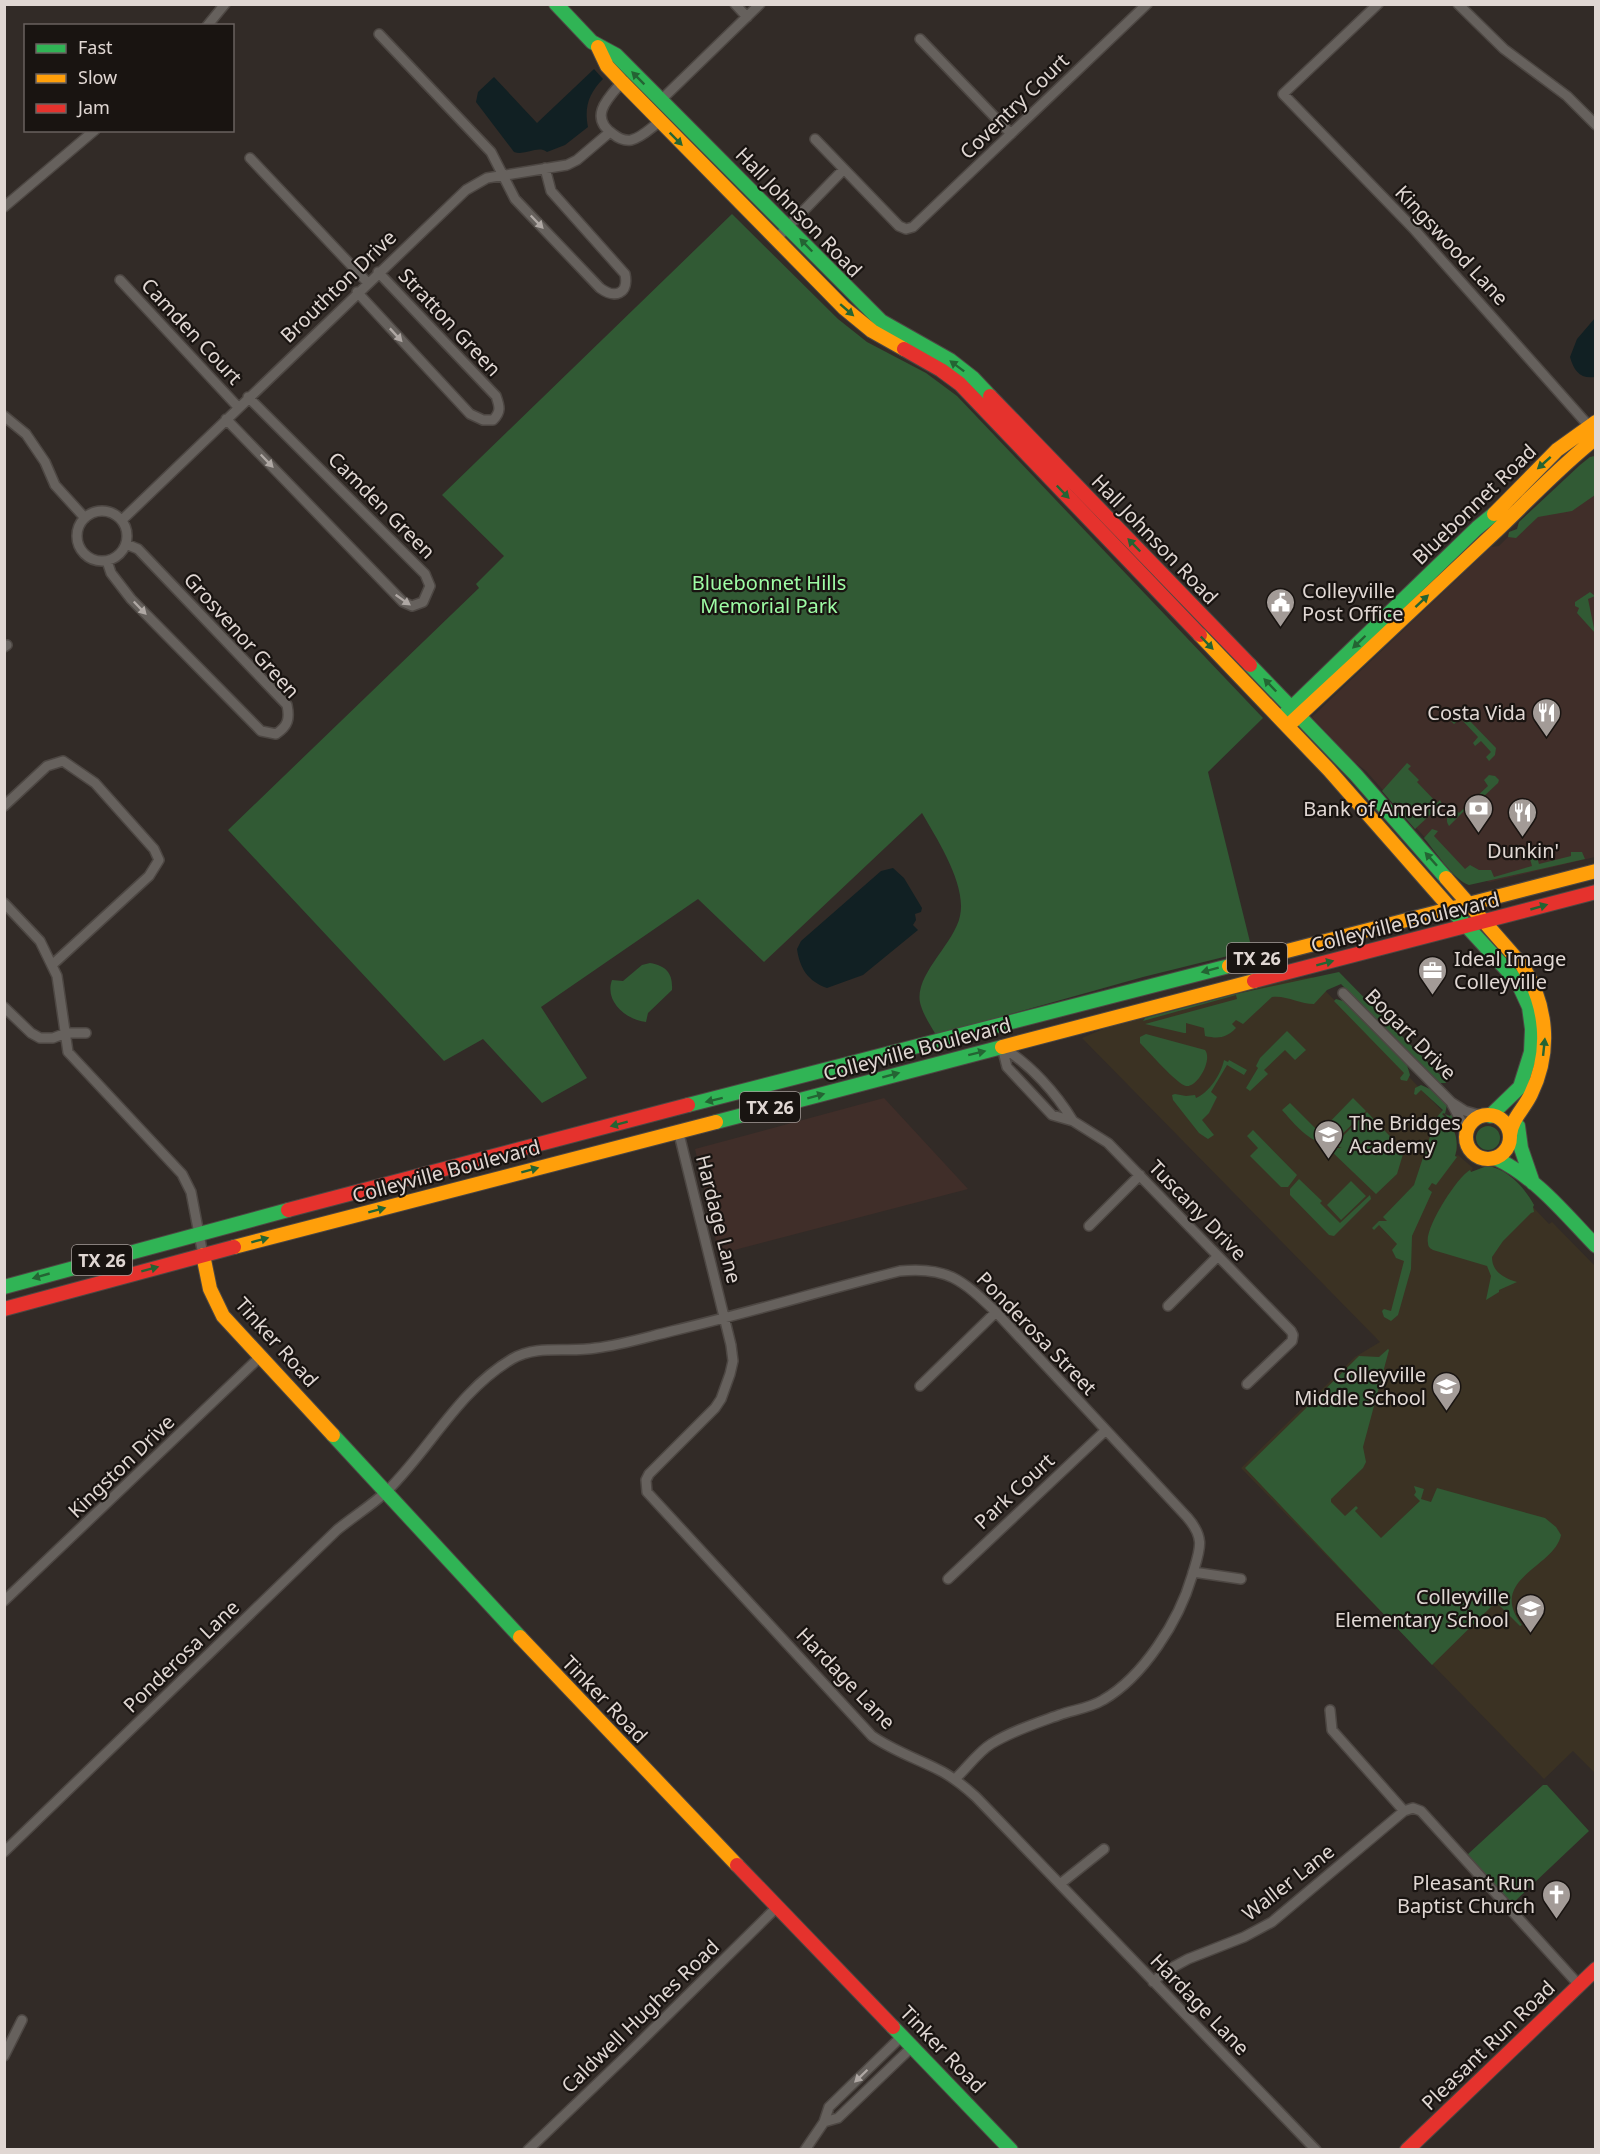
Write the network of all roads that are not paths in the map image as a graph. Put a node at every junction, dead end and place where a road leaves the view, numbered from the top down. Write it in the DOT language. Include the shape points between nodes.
graph roads {
  1 [pos="225,4"];
  2 [pos="556,4"];
  3 [pos="735,4"];
  4 [pos="760,4"];
  5 [pos="1147,4"];
  6 [pos="1378,4"];
  7 [pos="1458,4"];
  8 [pos="747,17"];
  9 [pos="209,24"];
  10 [pos="379,34"];
  11 [pos="920,39"];
  12 [pos="598,47"];
  13 [pos="622,82"];
  14 [pos="660,100"];
  15 [pos="659,122"];
  16 [pos="1596,125"];
  17 [pos="93,132"];
  18 [pos="610,132"];
  19 [pos="1011,134"];
  20 [pos="815,139"];
  21 [pos="250,158"];
  22 [pos="545,168"];
  23 [pos="844,169"];
  24 [pos="502,176"];
  25 [pos="4,207"];
  26 [pos="788,226"];
  27 [pos="776,239"];
  28 [pos="378,272"];
  29 [pos="120,280"];
  30 [pos="367,282"];
  31 [pos="357,292"];
  32 [pos="248,398"];
  33 [pos="238,407"];
  34 [pos="4,416"];
  35 [pos="226,419"];
  36 [pos="1593,432"];
  37 [pos="85,518"];
  38 [pos="122,520"];
  39 [pos="1489,528"];
  40 [pos="126,544"];
  41 [pos="107,561"];
  42 [pos="1395,607"];
  43 [pos="1403,619"];
  44 [pos="1295,711"];
  45 [pos="1283,723"];
  46 [pos="1329,770"];
  47 [pos="1371,791"];
  48 [pos="4,806"];
  49 [pos="1596,871"];
  50 [pos="1596,892"];
  51 [pos="4,903"];
  52 [pos="1469,903"];
  53 [pos="1449,908"];
  54 [pos="1483,921"];
  55 [pos="1465,925"];
  56 [pos="52,965"];
  57 [pos="1343,993"];
  58 [pos="4,1008"];
  59 [pos="1535,1009"];
  60 [pos="997,1025"];
  61 [pos="66,1033"];
  62 [pos="86,1033"];
  63 [pos="1002,1047"];
  64 [pos="1532,1072"];
  65 [pos="1044,1084"];
  66 [pos="1034,1096"];
  67 [pos="1451,1102"];
  68 [pos="1527,1102"];
  69 [pos="1487,1116"];
  70 [pos="1073,1121"];
  71 [pos="678,1130"];
  72 [pos="1467,1132"];
  73 [pos="1509,1139"];
  74 [pos="1495,1158"];
  75 [pos="465,1164"];
  76 [pos="1140,1175"];
  77 [pos="1533,1183"];
  78 [pos="474,1184"];
  79 [pos="1089,1226"];
  80 [pos="199,1233"];
  81 [pos="1596,1246"];
  82 [pos="203,1255"];
  83 [pos="1218,1256"];
  84 [pos="4,1287"];
  85 [pos="1168,1306"];
  86 [pos="4,1309"];
  87 [pos="996,1312"];
  88 [pos="725,1318"];
  89 [pos="261,1356"];
  90 [pos="1247,1384"];
  91 [pos="920,1386"];
  92 [pos="1106,1430"];
  93 [pos="387,1491"];
  94 [pos="1193,1572"];
  95 [pos="948,1579"];
  96 [pos="1241,1579"];
  97 [pos="4,1601"];
  98 [pos="1330,1710"];
  99 [pos="955,1779"];
  100 [pos="1404,1811"];
  101 [pos="1104,1850"];
  102 [pos="4,1851"];
  103 [pos="1060,1884"];
  104 [pos="778,1906"];
  105 [pos="1596,1969"];
  106 [pos="1153,1982"];
  107 [pos="1579,1985"];
  108 [pos="22,2020"];
  109 [pos="903,2036"];
  110 [pos="913,2046"];
  111 [pos="4,2056"];
  112 [pos="824,2122"];
  113 [pos="528,2150"];
  114 [pos="805,2150"];
  115 [pos="1011,2150"];
  116 [pos="1316,2150"];
  117 [pos="1407,2150"];
  1 -- 9 [label="street"];
  2 -- 12 [label="main road, Hall Johnson Road"];
  3 -- 8 [label="street"];
  4 -- 8 [label="street"];
  5 -- 19 [label="street, Coventry Court"];
  6 -- 36 [label="street, Kingswood Lane" via="1283,94 1413,228"];
  7 -- 16 [label="street" via="1504,49 1568,96"];
  8 -- 14 [label="street"];
  10 -- 24 [label="street" via="490,152"];
  11 -- 19 [label="street"];
  12 -- 13 [label="main road, Hall Johnson Road" via="607,66"];
  14 -- 12 [label="main road, Hall Johnson Road, one-way" via="616,56"];
  13 -- 15 [label="main road, Hall Johnson Road"];
  13 -- 18 [label="street" via="602,109 601,119"];
  14 -- 26 [label="main road, Hall Johnson Road"];
  15 -- 18 [label="street" via="632,140"];
  15 -- 27 [label="main road, Hall Johnson Road, one-way"];
  17 -- 25 [label="street"];
  18 -- 22 [label="street, Brouthton Drive" via="577,160"];
  19 -- 23 [label="street, Coventry Court" via="914,227 903,228"];
  20 -- 23 [label="street"];
  21 -- 30 [label="street"];
  22 -- 24 [label="street, Brouthton Drive"];
  24 -- 22 [label="street, one-way" via="515,199 600,288 617,293 624,290 625,274 551,191"];
  23 -- 26 [label="street"];
  24 -- 28 [label="street, Brouthton Drive" via="487,178 466,190"];
  26 -- 27 [label="street"];
  44 -- 26 [label="main road, Hall Johnson Road, one-way" via="973,378 950,360 881,321"];
  27 -- 45 [label="main road, Hall Johnson Road, one-way" via="872,331 960,384"];
  28 -- 30 [label="street, Brouthton Drive"];
  31 -- 28 [label="street, Stratton Green, one-way" via="470,414 493,420 500,407 496,396"];
  29 -- 33 [label="street, Camden Court"];
  30 -- 31 [label="street, Brouthton Drive"];
  31 -- 32 [label="street, Brouthton Drive"];
  32 -- 33 [label="street, Brouthton Drive"];
  35 -- 32 [label="street, Camden Green, one-way" via="403,602 412,606 423,602 430,586 425,574"];
  33 -- 35 [label="street, Brouthton Drive"];
  34 -- 37 [label="street" via="26,434 55,485"];
  35 -- 38 [label="street, Brouthton Drive"];
  36 -- 39 [label="main road, Bluebonnet Road" via="1556,474"];
  37 -- 38 [label="street" via="106,511"];
  37 -- 41 [label="street" via="78,531 80,549 95,561"];
  38 -- 40 [label="street"];
  39 -- 42 [label="main road, Bluebonnet Road" via="1477,528"];
  43 -- 39 [label="main road, Bluebonnet Road, one-way"];
  40 -- 41 [label="street" via="121,554"];
  41 -- 40 [label="street, Grosvenor Green, one-way" via="111,573 131,599 261,731 276,734 282,730 290,718 287,705 138,549"];
  42 -- 43 [label="main road"];
  42 -- 44 [label="main road, Bluebonnet Road, one-way"];
  43 -- 44 [label="main road, Bluebonnet Road"];
  44 -- 45 [label="main road, Bluebonnet Road"];
  44 -- 47 [label="main road, Hall Johnson Road"];
  45 -- 46 [label="main road, Hall Johnson Road"];
  46 -- 47 [label="main road" via="1343,775 1358,788"];
  46 -- 53 [label="main road, Hall Johnson Road"];
  52 -- 47 [label="main road, Hall Johnson Road, one-way"];
  48 -- 56 [label="street" via="47,766 63,761 95,783 154,849 159,861 149,876"];
  49 -- 52 [label="main road, Colleyville Boulevard / TX 26"];
  54 -- 50 [label="main road, Colleyville Boulevard / TX 26, one-way"];
  51 -- 56 [label="street" via="40,941"];
  52 -- 53 [label="main road, Colleyville Boulevard / TX 26"];
  52 -- 54 [label="main road, Hall Johnson Road"];
  53 -- 55 [label="main road, Hall Johnson Road"];
  53 -- 60 [label="main road, Colleyville Boulevard / TX 26, one-way"];
  54 -- 55 [label="main road, Colleyville Boulevard / TX 26"];
  54 -- 59 [label="main road, Hall Johnson Road" via="1530,974 1536,987"];
  55 -- 59 [label="main road, Hall Johnson Road" via="1517,981"];
  63 -- 55 [label="main road, Colleyville Boulevard / TX 26, one-way"];
  56 -- 61 [label="street"];
  57 -- 67 [label="street, Bogart Drive"];
  58 -- 61 [label="street" via="40,1038"];
  59 -- 64 [label="main road, Hall Johnson Road" via="1545,1046"];
  60 -- 63 [label="main road"];
  60 -- 75 [label="main road, Colleyville Boulevard / TX 26, one-way"];
  61 -- 62 [label="street"];
  61 -- 80 [label="street" via="68,1052 182,1174 191,1192"];
  63 -- 65 [label="street, Tuscany Drive" via="1019,1057"];
  63 -- 66 [label="street, Tuscany Drive" via="1007,1067"];
  71 -- 63 [label="main road, Colleyville Boulevard / TX 26, one-way"];
  64 -- 68 [label="main road, Hall Johnson Road"];
  64 -- 69 [label="main road, Hall Johnson Road"];
  65 -- 66 [label="street"];
  65 -- 70 [label="street, Tuscany Drive"];
  66 -- 70 [label="street, Tuscany Drive" via="1052,1115"];
  67 -- 69 [label="street, Bogart Drive" via="1465,1111"];
  67 -- 72 [label="street, Bogart Drive"];
  68 -- 73 [label="main road, Hall Johnson Road" via="1512,1121"];
  68 -- 77 [label="main road" via="1518,1124 1517,1140"];
  69 -- 72 [label="main road" via="1473,1122"];
  69 -- 73 [label="main road" via="1502,1120"];
  70 -- 76 [label="street, Tuscany Drive" via="1108,1143"];
  78 -- 71 [label="main road, Colleyville Boulevard / TX 26, one-way"];
  71 -- 88 [label="street, Hardage Lane"];
  72 -- 74 [label="main road" via="1472,1152 1480,1158"];
  73 -- 74 [label="main road" via="1501,1155"];
  73 -- 77 [label="main road"];
  74 -- 77 [label="main road"];
  75 -- 78 [label="main road"];
  75 -- 80 [label="main road, Colleyville Boulevard / TX 26"];
  76 -- 79 [label="street"];
  76 -- 83 [label="street, Tuscany Drive"];
  77 -- 81 [label="main road"];
  82 -- 78 [label="main road, Colleyville Boulevard / TX 26, one-way"];
  80 -- 82 [label="street"];
  80 -- 84 [label="main road, Colleyville Boulevard / TX 26, one-way"];
  86 -- 82 [label="main road, Colleyville Boulevard / TX 26, one-way"];
  82 -- 89 [label="main road, Tinker Road" via="210,1288 224,1316"];
  83 -- 85 [label="street"];
  83 -- 90 [label="street, Tuscany Drive" via="1293,1335 1292,1341"];
  87 -- 88 [label="street, Ponderosa Street" via="968,1285 937,1271 918,1269"];
  87 -- 91 [label="street"];
  87 -- 92 [label="street, Ponderosa Street"];
  88 -- 93 [label="street, Ponderosa Street" via="595,1349 539,1350 512,1359 474,1390"];
  88 -- 99 [label="street, Hardage Lane" via="733,1361 721,1399 649,1474 647,1492 872,1736"];
  89 -- 93 [label="main road, Tinker Road"];
  89 -- 97 [label="street, Kingston Drive"];
  92 -- 94 [label="street, Ponderosa Street" via="1198,1529 1200,1543"];
  92 -- 95 [label="street, Park Court"];
  93 -- 102 [label="street, Ponderosa Lane" via="337,1530"];
  93 -- 104 [label="main road, Tinker Road" via="559,1680"];
  94 -- 96 [label="street"];
  94 -- 99 [label="street, Ponderosa Street" via="1173,1622 1127,1683 1101,1701 990,1744"];
  98 -- 100 [label="street" via="1332,1731"];
  99 -- 103 [label="street, Hardage Lane"];
  100 -- 106 [label="street, Waller Lane" via="1272,1922 1188,1959"];
  100 -- 107 [label="street" via="1421,1811"];
  101 -- 103 [label="street"];
  103 -- 106 [label="street, Hardage Lane"];
  104 -- 109 [label="main road, Tinker Road"];
  104 -- 113 [label="street, Caldwell Hughes Road"];
  105 -- 107 [label="main road, Pleasant Run Road"];
  106 -- 116 [label="street, Hardage Lane"];
  107 -- 117 [label="main road, Pleasant Run Road"];
  108 -- 111 [label="street"];
  109 -- 110 [label="main road, Tinker Road"];
  109 -- 112 [label="street, one-way" via="829,2107"];
  110 -- 112 [label="street" via="838,2118"];
  110 -- 115 [label="main road, Tinker Road"];
  112 -- 114 [label="street"];
}
